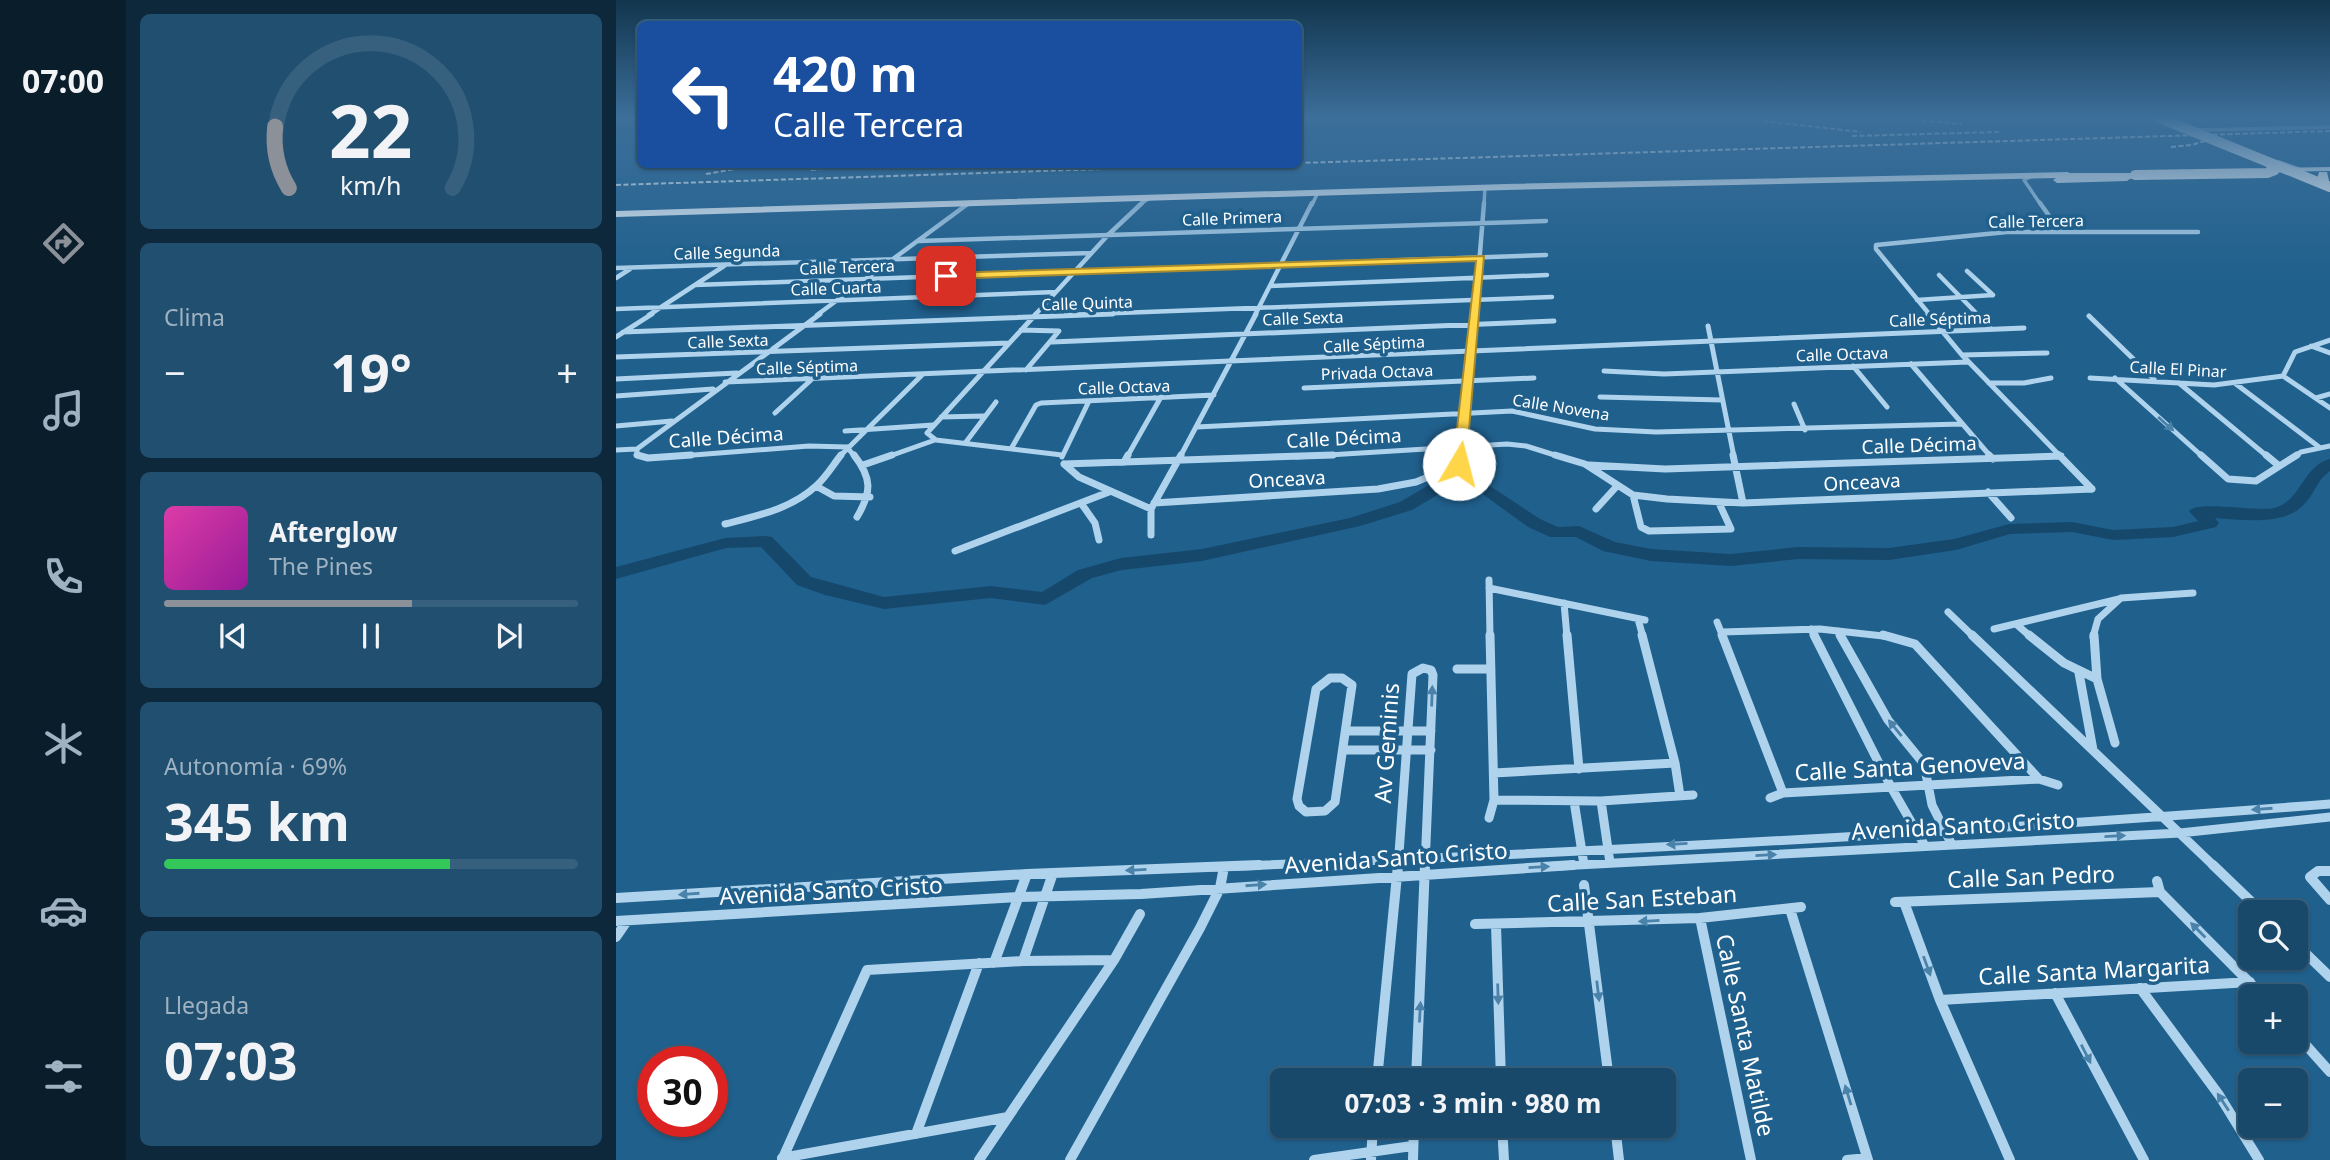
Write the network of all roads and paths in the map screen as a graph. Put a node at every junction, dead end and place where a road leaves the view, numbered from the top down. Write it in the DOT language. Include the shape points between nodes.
graph roads {
  1 [pos="2155,171"];
  2 [pos="2272,171"];
  3 [pos="2300,171"];
  4 [pos="2300,171"];
  5 [pos="2319,175"];
  6 [pos="2049,177"];
  7 [pos="2028,178"];
  8 [pos="1485,189"];
  9 [pos="1318,194"];
  10 [pos="1148,199"];
  11 [pos="967,205"];
  12 [pos="616,215"];
  13 [pos="1545,221"];
  14 [pos="1483,222"];
  15 [pos="1298,228"];
  16 [pos="2060,231"];
  17 [pos="2198,232"];
  18 [pos="1108,235"];
  19 [pos="919,241"];
  20 [pos="1091,253"];
  21 [pos="1546,255"];
  22 [pos="1481,258"];
  23 [pos="894,259"];
  24 [pos="725,265"];
  25 [pos="1282,265"];
  26 [pos="616,268"];
  27 [pos="633,268"];
  28 [pos="1968,271"];
  29 [pos="1074,272"];
  30 [pos="1546,275"];
  31 [pos="1939,275"];
  32 [pos="616,278"];
  33 [pos="869,278"];
  34 [pos="1478,278"];
  35 [pos="695,285"];
  36 [pos="1270,286"];
  37 [pos="1056,292"];
  38 [pos="1552,297"];
  39 [pos="1959,297"];
  40 [pos="841,300"];
  41 [pos="1475,300"];
  42 [pos="1917,300"];
  43 [pos="660,307"];
  44 [pos="1258,308"];
  45 [pos="616,309"];
  46 [pos="2089,316"];
  47 [pos="1033,317"];
  48 [pos="1554,321"];
  49 [pos="1473,324"];
  50 [pos="806,325"];
  51 [pos="1708,327"];
  52 [pos="2024,328"];
  53 [pos="1991,329"];
  54 [pos="1021,330"];
  55 [pos="1941,331"];
  56 [pos="623,332"];
  57 [pos="1245,333"];
  58 [pos="616,337"];
  59 [pos="2330,340"];
  60 [pos="1710,341"];
  61 [pos="1052,342"];
  62 [pos="1009,343"];
  63 [pos="2311,345"];
  64 [pos="1470,351"];
  65 [pos="769,352"];
  66 [pos="2047,353"];
  67 [pos="2330,353"];
  68 [pos="1962,355"];
  69 [pos="616,357"];
  70 [pos="1968,362"];
  71 [pos="1231,363"];
  72 [pos="1912,364"];
  73 [pos="1853,366"];
  74 [pos="1604,370"];
  75 [pos="1026,371"];
  76 [pos="1717,372"];
  77 [pos="737,373"];
  78 [pos="982,373"];
  79 [pos="922,375"];
  80 [pos="2283,376"];
  81 [pos="1534,378"];
  82 [pos="2090,378"];
  83 [pos="616,379"];
  84 [pos="2051,379"];
  85 [pos="2115,379"];
  86 [pos="812,380"];
  87 [pos="2154,380"];
  88 [pos="1467,381"];
  89 [pos="725,382"];
  90 [pos="1989,383"];
  91 [pos="2179,383"];
  92 [pos="2236,384"];
  93 [pos="1304,388"];
  94 [pos="715,389"];
  95 [pos="2330,394"];
  96 [pos="1214,395"];
  97 [pos="616,396"];
  98 [pos="1161,397"];
  99 [pos="1600,397"];
  100 [pos="2316,398"];
  101 [pos="1722,400"];
  102 [pos="1088,401"];
  103 [pos="996,402"];
  104 [pos="1794,404"];
  105 [pos="1887,407"];
  106 [pos="2330,408"];
  107 [pos="775,413"];
  108 [pos="1466,413"];
  109 [pos="984,416"];
  110 [pos="941,417"];
  111 [pos="672,421"];
  112 [pos="1962,424"];
  113 [pos="933,425"];
  114 [pos="616,426"];
  115 [pos="1197,427"];
  116 [pos="865,429"];
  117 [pos="1805,430"];
  118 [pos="845,431"];
  119 [pos="1729,432"];
  120 [pos="936,440"];
  121 [pos="966,442"];
  122 [pos="2330,446"];
  123 [pos="847,447"];
  124 [pos="1463,447"];
  125 [pos="2319,447"];
  126 [pos="637,449"];
  127 [pos="1011,449"];
  128 [pos="616,450"];
  129 [pos="1062,455"];
  130 [pos="2061,456"];
  131 [pos="1993,459"];
  132 [pos="1178,461"];
  133 [pos="1124,462"];
  134 [pos="1064,464"];
  135 [pos="1585,464"];
  136 [pos="863,465"];
  137 [pos="2278,465"];
  138 [pos="1737,466"];
  139 [pos="816,486"];
  140 [pos="1617,486"];
  141 [pos="1109,492"];
  142 [pos="1988,492"];
  143 [pos="1633,495"];
  144 [pos="870,497"];
  145 [pos="1081,503"];
  146 [pos="1719,503"];
  147 [pos="1743,503"];
  148 [pos="1152,506"];
  149 [pos="1596,509"];
  150 [pos="856,517"];
  151 [pos="2011,518"];
  152 [pos="724,524"];
  153 [pos="1151,535"];
  154 [pos="1099,540"];
  155 [pos="955,551"];
  156 [pos="2193,593"];
  157 [pos="2121,598"];
  158 [pos="1564,603"];
  159 [pos="1948,612"];
  160 [pos="1717,622"];
  161 [pos="2016,624"];
  162 [pos="1811,629"];
  163 [pos="1994,629"];
  164 [pos="1838,631"];
  165 [pos="1723,632"];
  166 [pos="1457,668"];
  167 [pos="1491,669"];
  168 [pos="2079,673"];
  169 [pos="2097,679"];
  170 [pos="1346,731"];
  171 [pos="1408,731"];
  172 [pos="1431,731"];
  173 [pos="2115,743"];
  174 [pos="1343,750"];
  175 [pos="1406,750"];
  176 [pos="1431,750"];
  177 [pos="2093,751"];
  178 [pos="1675,763"];
  179 [pos="1579,769"];
  180 [pos="1494,774"];
  181 [pos="2039,779"];
  182 [pos="1926,785"];
  183 [pos="2058,785"];
  184 [pos="1891,787"];
  185 [pos="1783,793"];
  186 [pos="1693,795"];
  187 [pos="1681,796"];
  188 [pos="1770,798"];
  189 [pos="1494,800"];
  190 [pos="1574,801"];
  191 [pos="1601,801"];
  192 [pos="2330,804"];
  193 [pos="2161,817"];
  194 [pos="2330,817"];
  195 [pos="1489,818"];
  196 [pos="2006,825"];
  197 [pos="1944,829"];
  198 [pos="1916,830"];
  199 [pos="2180,833"];
  200 [pos="2017,841"];
  201 [pos="1952,845"];
  202 [pos="1925,846"];
  203 [pos="1608,848"];
  204 [pos="1581,849"];
  205 [pos="1427,858"];
  206 [pos="1398,860"];
  207 [pos="1610,863"];
  208 [pos="1584,864"];
  209 [pos="1224,867"];
  210 [pos="2330,871"];
  211 [pos="1053,873"];
  212 [pos="1427,873"];
  213 [pos="1027,874"];
  214 [pos="1397,875"];
  215 [pos="1584,884"];
  216 [pos="1220,888"];
  217 [pos="1045,895"];
  218 [pos="1019,897"];
  219 [pos="616,898"];
  220 [pos="2250,900"];
  221 [pos="2330,900"];
  222 [pos="1140,914"];
  223 [pos="1700,918"];
  224 [pos="622,921"];
  225 [pos="1590,923"];
  226 [pos="1475,924"];
  227 [pos="1496,925"];
  228 [pos="616,937"];
  229 [pos="2308,956"];
  230 [pos="1114,960"];
  231 [pos="1023,961"];
  232 [pos="994,962"];
  233 [pos="979,963"];
  234 [pos="2330,977"];
  235 [pos="2250,982"];
  236 [pos="2140,988"];
  237 [pos="2055,993"];
  238 [pos="1940,1000"];
  239 [pos="2308,1047"];
  240 [pos="1378,1068"];
  241 [pos="1417,1068"];
  242 [pos="1501,1068"];
  243 [pos="1608,1068"];
  244 [pos="2330,1072"];
  245 [pos="1008,1117"];
  246 [pos="916,1134"];
  247 [pos="1412,1138"];
  248 [pos="1503,1138"];
  249 [pos="1616,1138"];
  250 [pos="1412,1146"];
  251 [pos="1371,1155"];
  252 [pos="782,1159"];
  253 [pos="1868,1159"];
  254 [pos="979,1160"];
  255 [pos="1070,1160"];
  256 [pos="1314,1160"];
  257 [pos="1413,1160"];
  258 [pos="1504,1160"];
  259 [pos="1619,1160"];
  260 [pos="1751,1160"];
  261 [pos="1847,1160"];
  262 [pos="2010,1160"];
  263 [pos="2144,1160"];
  264 [pos="2259,1160"];
  1 -- 7 [label="main road"];
  2 -- 6 [label="highway, bridge"];
  3 -- 5 [label="highway, bridge"];
  4 -- 5 [label="main road"];
  5 -- 6 [label="highway"];
  5 -- 7 [label="main road"];
  6 -- 7 [label="highway"];
  7 -- 8 [label="main road"];
  7 -- 16 [label="street"];
  8 -- 9 [label="main road"];
  8 -- 14 [label="street"];
  9 -- 10 [label="main road"];
  9 -- 15 [label="street"];
  10 -- 11 [label="main road"];
  10 -- 18 [label="street"];
  11 -- 12 [label="main road"];
  11 -- 19 [label="street"];
  13 -- 14 [label="street, Calle Primera"];
  14 -- 15 [label="street, Calle Primera"];
  14 -- 22 [label="street"];
  15 -- 18 [label="street, Calle Primera"];
  15 -- 25 [label="street"];
  16 -- 17 [label="street, Calle Tercera"];
  16 -- 42 [label="street, Calle Tercera" via="1876,245"];
  18 -- 19 [label="street, Calle Primera"];
  18 -- 20 [label="street"];
  19 -- 23 [label="street"];
  20 -- 23 [label="street, Calle Segunda"];
  20 -- 29 [label="street"];
  21 -- 22 [label="street, Calle Tercera"];
  22 -- 25 [label="street, Calle Tercera"];
  22 -- 34 [label="street"];
  23 -- 24 [label="street, Calle Segunda"];
  23 -- 33 [label="street"];
  24 -- 27 [label="street, Calle Segunda"];
  24 -- 35 [label="street"];
  25 -- 29 [label="street, Calle Tercera"];
  25 -- 36 [label="street"];
  26 -- 27 [label="street, Calle Segunda"];
  27 -- 32 [label="street"];
  28 -- 39 [label="street" via="1993,295"];
  29 -- 33 [label="street, Calle Tercera"];
  29 -- 37 [label="street"];
  30 -- 34 [label="street"];
  31 -- 39 [label="street"];
  33 -- 35 [label="street, Calle Tercera"];
  33 -- 40 [label="street"];
  34 -- 36 [label="street"];
  34 -- 41 [label="street"];
  35 -- 43 [label="street"];
  36 -- 44 [label="street"];
  37 -- 40 [label="street, Calle Cuarta"];
  37 -- 47 [label="street"];
  38 -- 41 [label="street, Calle Quinta"];
  39 -- 42 [label="street"];
  39 -- 53 [label="street"];
  40 -- 43 [label="street, Calle Cuarta"];
  40 -- 50 [label="street"];
  41 -- 44 [label="street, Calle Quinta"];
  41 -- 49 [label="street"];
  42 -- 55 [label="street"];
  43 -- 45 [label="street, Calle Cuarta"];
  43 -- 56 [label="street"];
  44 -- 47 [label="street, Calle Quinta"];
  44 -- 57 [label="street"];
  46 -- 87 [label="street"];
  47 -- 50 [label="street, Calle Quinta"];
  47 -- 54 [label="street"];
  48 -- 49 [label="street, Calle Sexta"];
  49 -- 57 [label="street, Calle Sexta"];
  49 -- 64 [label="street"];
  50 -- 56 [label="street, Calle Quinta"];
  50 -- 65 [label="street"];
  51 -- 60 [label="street"];
  52 -- 53 [label="street, Calle Séptima"];
  53 -- 55 [label="street, Calle Séptima"];
  54 -- 61 [label="street" via="1058,330"];
  54 -- 62 [label="street"];
  55 -- 60 [label="street, Calle Séptima"];
  55 -- 68 [label="street"];
  56 -- 58 [label="street"];
  57 -- 61 [label="street, Calle Sexta"];
  57 -- 71 [label="street"];
  59 -- 63 [label="street"];
  60 -- 64 [label="street, Calle Séptima"];
  60 -- 76 [label="street"];
  61 -- 75 [label="street"];
  62 -- 65 [label="street, Calle Sexta"];
  62 -- 78 [label="street"];
  63 -- 67 [label="street"];
  63 -- 80 [label="street" via="2295,352"];
  64 -- 71 [label="street, Calle Séptima"];
  64 -- 88 [label="street"];
  65 -- 69 [label="street, Calle Sexta"];
  65 -- 77 [label="street"];
  66 -- 68 [label="street"];
  68 -- 70 [label="street"];
  70 -- 72 [label="street, Calle Octava"];
  70 -- 90 [label="street"];
  71 -- 75 [label="street, Calle Séptima"];
  71 -- 96 [label="street"];
  72 -- 73 [label="street, Calle Octava"];
  72 -- 112 [label="street"];
  73 -- 76 [label="street, Calle Octava"];
  73 -- 105 [label="street"];
  74 -- 76 [label="street"];
  75 -- 78 [label="street, Calle Séptima"];
  76 -- 101 [label="street"];
  77 -- 83 [label="street, Calle Séptima"];
  77 -- 89 [label="street"];
  78 -- 79 [label="street, Calle Séptima"];
  78 -- 110 [label="street"];
  79 -- 86 [label="street, Calle Séptima"];
  79 -- 116 [label="street"];
  80 -- 92 [label="street, Calle El Pinar"];
  80 -- 100 [label="street"];
  81 -- 88 [label="street, Privada Octava"];
  82 -- 85 [label="street, Calle El Pinar"];
  84 -- 90 [label="street"];
  85 -- 87 [label="street, Calle El Pinar"];
  85 -- 137 [label="street, one-way" via="2224,478 2256,481"];
  86 -- 89 [label="street, Calle Séptima"];
  86 -- 107 [label="street"];
  87 -- 91 [label="street, Calle El Pinar"];
  88 -- 93 [label="street, Privada Octava"];
  88 -- 108 [label="street"];
  89 -- 94 [label="street"];
  90 -- 130 [label="street"];
  91 -- 92 [label="street, Calle El Pinar"];
  91 -- 137 [label="street"];
  92 -- 125 [label="street"];
  94 -- 97 [label="street"];
  94 -- 111 [label="street"];
  95 -- 100 [label="street"];
  96 -- 98 [label="street, Calle Octava"];
  96 -- 115 [label="street"];
  98 -- 102 [label="street, Calle Octava"];
  98 -- 133 [label="street"];
  99 -- 101 [label="street"];
  100 -- 106 [label="street"];
  101 -- 119 [label="street"];
  102 -- 127 [label="street, Calle Octava" via="1035,405"];
  102 -- 129 [label="street"];
  103 -- 109 [label="street"];
  104 -- 117 [label="street"];
  108 -- 115 [label="street, Calle Novena"];
  108 -- 119 [label="street, Calle Novena" via="1524,412 1595,429"];
  108 -- 124 [label="street"];
  109 -- 110 [label="street"];
  109 -- 121 [label="street"];
  110 -- 113 [label="street"];
  111 -- 114 [label="street"];
  111 -- 126 [label="street"];
  112 -- 117 [label="street, Calle Novena"];
  112 -- 131 [label="street"];
  113 -- 116 [label="street"];
  113 -- 120 [label="street" via="927,433"];
  115 -- 132 [label="street"];
  116 -- 118 [label="street"];
  116 -- 123 [label="street"];
  117 -- 119 [label="street, Calle Novena"];
  119 -- 138 [label="street"];
  120 -- 121 [label="street"];
  120 -- 136 [label="street"];
  121 -- 127 [label="street"];
  122 -- 125 [label="street"];
  123 -- 126 [label="street, Calle Décima" via="648,458 637,455"];
  123 -- 136 [label="street"];
  123 -- 139 [label="street"];
  124 -- 132 [label="street, Calle Décima"];
  124 -- 135 [label="street, Calle Décima" via="1518,445"];
  124 -- 148 [label="street, Onceava" via="1459,464 1416,482 1378,489"];
  125 -- 137 [label="street"];
  126 -- 128 [label="street, Calle Décima"];
  127 -- 129 [label="street"];
  129 -- 134 [label="street"];
  130 -- 131 [label="street, Calle Décima"];
  130 -- 142 [label="street, Onceava" via="2092,489"];
  131 -- 138 [label="street, Calle Décima"];
  132 -- 133 [label="street, Calle Décima"];
  132 -- 148 [label="street"];
  133 -- 134 [label="street, Calle Décima"];
  134 -- 141 [label="street"];
  135 -- 138 [label="street, Calle Décima" via="1665,469"];
  135 -- 140 [label="street, Calle Décima"];
  136 -- 144 [label="street"];
  138 -- 147 [label="street"];
  139 -- 144 [label="street" via="828,495"];
  139 -- 152 [label="street" via="778,509"];
  140 -- 143 [label="street, Calle Décima"];
  140 -- 149 [label="street"];
  141 -- 145 [label="street"];
  141 -- 148 [label="street"];
  142 -- 147 [label="street, Onceava"];
  142 -- 151 [label="street"];
  143 -- 146 [label="street, Onceava"];
  143 -- 146 [label="street" via="1641,527 1649,531 1731,529"];
  144 -- 150 [label="street"];
  145 -- 154 [label="street" via="1096,523"];
  145 -- 155 [label="street"];
  146 -- 147 [label="street, Onceava"];
  148 -- 153 [label="street"];
  156 -- 157 [label="street"];
  157 -- 161 [label="street"];
  157 -- 169 [label="street" via="2098,619 2093,638"];
  158 -- 167 [label="street" via="1489,584"];
  158 -- 178 [label="street" via="1642,620"];
  158 -- 179 [label="street"];
  159 -- 177 [label="street"];
  160 -- 165 [label="street, Calle Santa Genoveva"];
  161 -- 163 [label="street"];
  161 -- 168 [label="street"];
  162 -- 164 [label="street, Calle Santa Genoveva"];
  162 -- 165 [label="street, Calle Santa Genoveva"];
  162 -- 184 [label="street"];
  164 -- 181 [label="street, Calle Santa Genoveva" via="1893,637 1916,645"];
  182 -- 164 [label="street, one-way" via="1924,764 1888,720"];
  165 -- 185 [label="street, Calle Santa Genoveva"];
  166 -- 167 [label="street"];
  167 -- 180 [label="street"];
  168 -- 169 [label="street"];
  168 -- 177 [label="street"];
  169 -- 173 [label="street"];
  170 -- 171 [label="street"];
  170 -- 174 [label="street"];
  170 -- 174 [label="street" via="1352,685 1342,678 1330,678 1316,689 1297,799 1302,810 1325,811 1335,802"];
  171 -- 172 [label="street"];
  172 -- 171 [label="street, Av Geminis, one-way" via="1433,675 1423,667 1412,674"];
  171 -- 175 [label="street, Av Geminis"];
  172 -- 176 [label="street, Av Geminis"];
  174 -- 175 [label="street"];
  175 -- 176 [label="street"];
  175 -- 206 [label="street, Av Geminis"];
  176 -- 205 [label="street, Av Geminis"];
  177 -- 193 [label="street"];
  178 -- 179 [label="street"];
  178 -- 187 [label="street"];
  179 -- 180 [label="street"];
  180 -- 189 [label="street"];
  181 -- 182 [label="street, Calle Santa Genoveva"];
  181 -- 183 [label="street, Calle Santa Genoveva"];
  182 -- 184 [label="street, Calle Santa Genoveva"];
  182 -- 197 [label="street"];
  184 -- 185 [label="street, Calle Santa Genoveva"];
  184 -- 198 [label="street"];
  185 -- 188 [label="street, Calle Santa Genoveva"];
  186 -- 187 [label="street"];
  187 -- 191 [label="street"];
  189 -- 190 [label="street"];
  189 -- 195 [label="street"];
  190 -- 191 [label="street"];
  190 -- 204 [label="street"];
  191 -- 203 [label="street"];
  192 -- 193 [label="street, Avenida Santo Cristo, one-way"];
  193 -- 196 [label="street, Avenida Santo Cristo"];
  193 -- 199 [label="street"];
  194 -- 199 [label="street, Avenida Santo Cristo"];
  196 -- 197 [label="street, Avenida Santo Cristo"];
  196 -- 200 [label="street"];
  197 -- 198 [label="street, Avenida Santo Cristo"];
  197 -- 201 [label="street"];
  198 -- 202 [label="street"];
  198 -- 203 [label="street, Avenida Santo Cristo, one-way"];
  200 -- 199 [label="street, Avenida Santo Cristo, one-way"];
  199 -- 220 [label="street"];
  200 -- 201 [label="street, Avenida Santo Cristo"];
  201 -- 202 [label="street, Avenida Santo Cristo"];
  207 -- 202 [label="street, Avenida Santo Cristo, one-way"];
  203 -- 204 [label="street, Avenida Santo Cristo"];
  203 -- 207 [label="street"];
  204 -- 205 [label="street, Avenida Santo Cristo"];
  204 -- 208 [label="street"];
  205 -- 206 [label="street, Avenida Santo Cristo"];
  205 -- 212 [label="street, Av Geminis"];
  206 -- 209 [label="street, Avenida Santo Cristo"];
  206 -- 214 [label="street, Av Geminis"];
  207 -- 208 [label="street, Avenida Santo Cristo"];
  212 -- 208 [label="street, Avenida Santo Cristo, one-way"];
  209 -- 211 [label="street, Avenida Santo Cristo, one-way"];
  209 -- 216 [label="street"];
  210 -- 221 [label="street" via="2310,877"];
  211 -- 213 [label="street, Avenida Santo Cristo"];
  211 -- 217 [label="street"];
  212 -- 214 [label="street, Avenida Santo Cristo"];
  241 -- 212 [label="street, Av Geminis, one-way"];
  213 -- 218 [label="street"];
  213 -- 219 [label="street, Avenida Santo Cristo, one-way"];
  216 -- 214 [label="street, Avenida Santo Cristo, one-way"];
  214 -- 240 [label="street, Av Geminis"];
  215 -- 225 [label="street"];
  216 -- 217 [label="street, Avenida Santo Cristo"];
  216 -- 255 [label="street"];
  217 -- 218 [label="street, Avenida Santo Cristo"];
  217 -- 231 [label="street"];
  218 -- 224 [label="street, Avenida Santo Cristo"];
  218 -- 232 [label="street"];
  222 -- 230 [label="street"];
  223 -- 225 [label="street, Calle San Esteban, one-way"];
  253 -- 223 [label="street, Calle San Esteban, one-way" via="1796,908"];
  223 -- 260 [label="street, Calle Santa Matilde"];
  224 -- 228 [label="street"];
  225 -- 227 [label="street, Calle San Esteban"];
  225 -- 243 [label="street, one-way"];
  226 -- 227 [label="street, Calle San Esteban"];
  227 -- 242 [label="street, one-way"];
  229 -- 234 [label="street"];
  230 -- 231 [label="street"];
  230 -- 245 [label="street"];
  231 -- 232 [label="street"];
  232 -- 233 [label="street"];
  233 -- 246 [label="street"];
  233 -- 252 [label="street" via="867,970"];
  235 -- 236 [label="street, Calle Santa Margarita"];
  235 -- 238 [label="street, Calle San Pedro, one-way" via="2158,886 1899,902"];
  236 -- 237 [label="street, Calle Santa Margarita"];
  264 -- 236 [label="street, one-way" via="2219,1096"];
  237 -- 238 [label="street, Calle Santa Margarita"];
  237 -- 263 [label="street, one-way"];
  238 -- 262 [label="street, Calle San Pedro"];
  239 -- 244 [label="street"];
  245 -- 246 [label="street"];
  245 -- 254 [label="street"];
  246 -- 252 [label="street"];
  247 -- 250 [label="street"];
  248 -- 258 [label="street"];
  249 -- 259 [label="street"];
  250 -- 251 [label="street"];
  250 -- 257 [label="street"];
  251 -- 256 [label="street"];
  253 -- 261 [label="street"];
}
